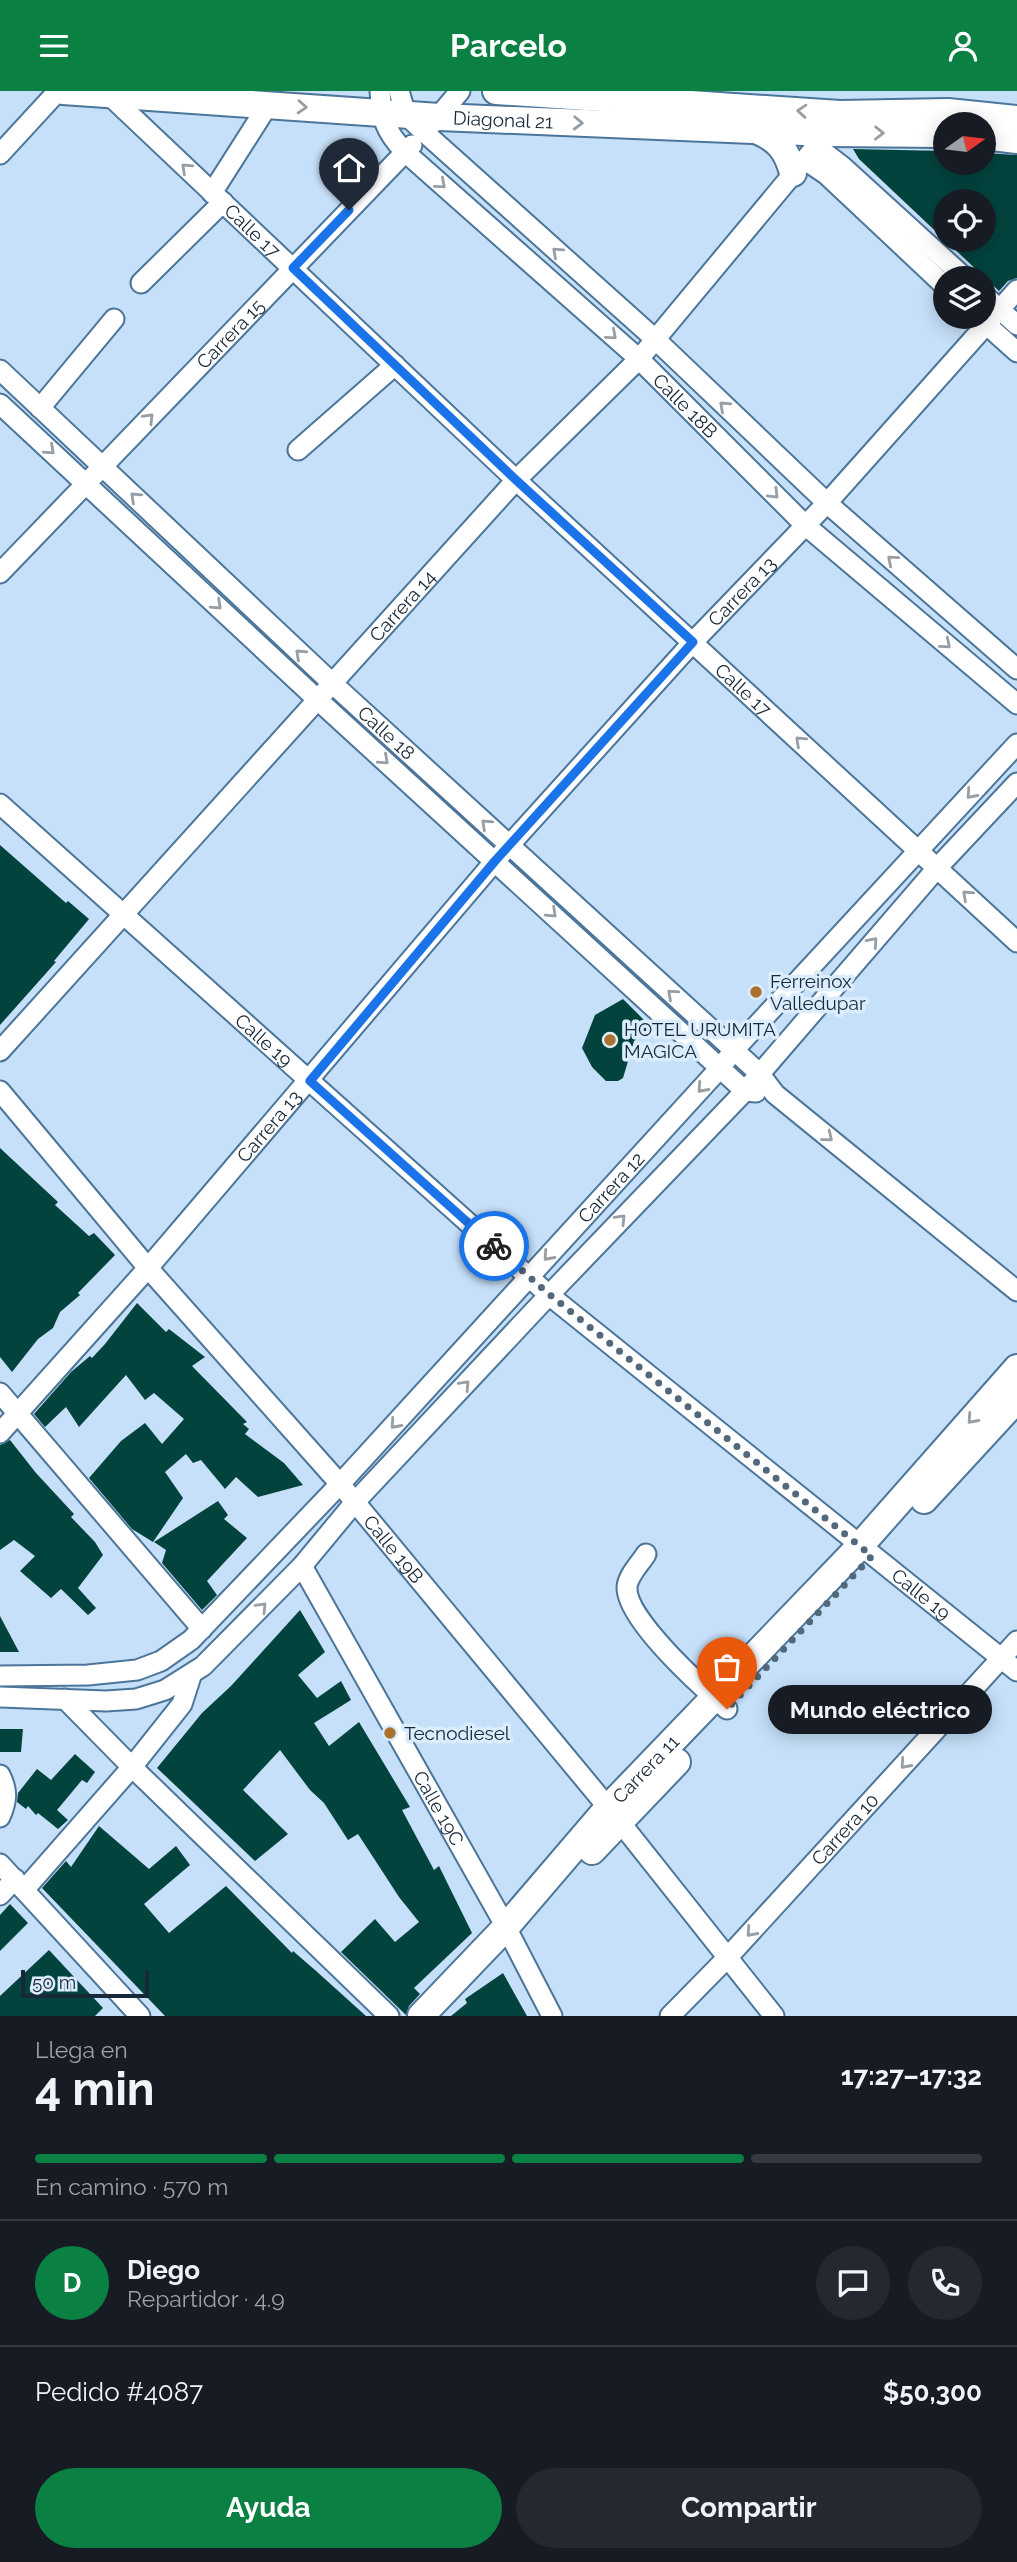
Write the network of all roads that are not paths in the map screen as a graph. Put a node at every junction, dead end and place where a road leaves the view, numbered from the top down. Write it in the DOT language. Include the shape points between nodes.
graph roads {
  1 [pos="60,91"];
  2 [pos="460,91"];
  3 [pos="496,91"];
  4 [pos="861,91"];
  5 [pos="106,92"];
  6 [pos="137,93"];
  7 [pos="268,105"];
  8 [pos="405,110"];
  9 [pos="996,118"];
  10 [pos="1017,119"];
  11 [pos="933,122"];
  12 [pos="756,130"];
  13 [pos="996,132"];
  14 [pos="1017,141"];
  15 [pos="816,145"];
  16 [pos="405,152"];
  17 [pos="0,154"];
  18 [pos="218,197"];
  19 [pos="952,266"];
  20 [pos="293,268"];
  21 [pos="933,275"];
  22 [pos="141,283"];
  23 [pos="1017,290"];
  24 [pos="996,308"];
  25 [pos="114,319"];
  26 [pos="996,319"];
  27 [pos="1017,325"];
  28 [pos="996,327"];
  29 [pos="976,329"];
  30 [pos="655,339"];
  31 [pos="1017,352"];
  32 [pos="639,359"];
  33 [pos="395,365"];
  34 [pos="0,370"];
  35 [pos="0,404"];
  36 [pos="40,408"];
  37 [pos="298,450"];
  38 [pos="102,466"];
  39 [pos="516,480"];
  40 [pos="86,483"];
  41 [pos="827,503"];
  42 [pos="805,525"];
  43 [pos="0,573"];
  44 [pos="693,642"];
  45 [pos="1017,669"];
  46 [pos="332,683"];
  47 [pos="319,701"];
  48 [pos="1017,703"];
  49 [pos="1017,744"];
  50 [pos="1017,783"];
  51 [pos="0,804"];
  52 [pos="509,845"];
  53 [pos="919,852"];
  54 [pos="495,861"];
  55 [pos="938,867"];
  56 [pos="125,914"];
  57 [pos="1017,942"];
  58 [pos="734,1050"];
  59 [pos="0,1051"];
  60 [pos="720,1068"];
  61 [pos="759,1073"];
  62 [pos="310,1081"];
  63 [pos="745,1090"];
  64 [pos="0,1091"];
  65 [pos="775,1094"];
  66 [pos="148,1268"];
  67 [pos="529,1277"];
  68 [pos="1017,1291"];
  69 [pos="549,1294"];
  70 [pos="1017,1368"];
  71 [pos="0,1394"];
  72 [pos="1017,1399"];
  73 [pos="18,1415"];
  74 [pos="0,1433"];
  75 [pos="340,1484"];
  76 [pos="355,1502"];
  77 [pos="866,1551"];
  78 [pos="646,1554"];
  79 [pos="302,1566"];
  80 [pos="202,1629"];
  81 [pos="1017,1641"];
  82 [pos="1001,1658"];
  83 [pos="1017,1671"];
  84 [pos="0,1676"];
  85 [pos="191,1676"];
  86 [pos="0,1697"];
  87 [pos="65,1699"];
  88 [pos="720,1703"];
  89 [pos="132,1767"];
  90 [pos="0,1775"];
  91 [pos="613,1815"];
  92 [pos="0,1817"];
  93 [pos="0,1864"];
  94 [pos="19,1884"];
  95 [pos="0,1895"];
  96 [pos="508,1933"];
  97 [pos="728,1957"];
  98 [pos="140,2016"];
  99 [pos="390,2016"];
  100 [pos="421,2016"];
  101 [pos="438,2016"];
  102 [pos="552,2016"];
  103 [pos="670,2016"];
  104 [pos="774,2016"];
  1 -- 5 [label="main road, Diagonal 21"];
  1 -- 17 [label="street"];
  2 -- 8 [label="street, Carrera 15"];
  15 -- 3 [label="main road, Diagonal 21, one-way"];
  4 -- 15 [label="main road"];
  5 -- 6 [label="main road, Diagonal 21"];
  18 -- 5 [label="street, Calle 17, one-way"];
  6 -- 7 [label="main road, Diagonal 21"];
  7 -- 8 [label="main road, Diagonal 21, one-way"];
  7 -- 18 [label="street"];
  8 -- 12 [label="main road, Diagonal 21, one-way"];
  8 -- 16 [label="street, Carrera 15"];
  8 -- 16 [label="street, Calle 18B" via="387,132"];
  30 -- 8 [label="street, Calle 18B, one-way"];
  9 -- 10 [label="main road, Diagonal 21"];
  11 -- 15 [label="main road, Diagonal 21"];
  12 -- 15 [label="main road, Diagonal 21"];
  12 -- 15 [label="main road" via="785,150"];
  13 -- 14 [label="main road, Diagonal 21"];
  15 -- 19 [label="street"];
  15 -- 21 [label="street" via="827,176"];
  15 -- 30 [label="street, Carrera 14"];
  16 -- 20 [label="street, Carrera 15"];
  16 -- 32 [label="street, Calle 18B, one-way"];
  18 -- 20 [label="street, Calle 17"];
  18 -- 22 [label="street"];
  20 -- 33 [label="street, Calle 17"];
  38 -- 20 [label="street, Carrera 15, one-way"];
  23 -- 24 [label="street, Carrera 13"];
  25 -- 36 [label="street"];
  26 -- 27 [label="street"];
  28 -- 31 [label="street"];
  29 -- 41 [label="street, Carrera 13"];
  30 -- 32 [label="street, Carrera 14"];
  41 -- 30 [label="street, Calle 18B, one-way"];
  32 -- 39 [label="street, Carrera 14"];
  32 -- 42 [label="street, Calle 18B, one-way"];
  33 -- 37 [label="street"];
  33 -- 39 [label="street, Calle 17"];
  34 -- 36 [label="street, Calle 18"];
  35 -- 40 [label="street, Calle 18, one-way"];
  36 -- 38 [label="street, Calle 18"];
  38 -- 40 [label="street, Carrera 15"];
  46 -- 38 [label="street, Calle 18, one-way"];
  39 -- 44 [label="street, Calle 17"];
  39 -- 46 [label="street, Carrera 14"];
  40 -- 43 [label="street, Carrera 15"];
  40 -- 47 [label="street, Calle 18, one-way"];
  41 -- 42 [label="street, Carrera 13"];
  45 -- 41 [label="street, Calle 18B, one-way"];
  42 -- 44 [label="street, Carrera 13"];
  42 -- 48 [label="street, Calle 18B, one-way"];
  44 -- 52 [label="street, Carrera 13"];
  53 -- 44 [label="street, Calle 17, one-way"];
  46 -- 47 [label="street, Carrera 14"];
  52 -- 46 [label="street, Calle 18, one-way"];
  47 -- 54 [label="street, Calle 18, one-way"];
  47 -- 56 [label="street, Carrera 14"];
  49 -- 53 [label="street, Carrera 12, one-way"];
  50 -- 55 [label="street, Carrera 12"];
  51 -- 56 [label="street, Calle 19"];
  52 -- 54 [label="street, Carrera 13"];
  58 -- 52 [label="street, Calle 18, one-way"];
  53 -- 55 [label="street, Calle 17"];
  53 -- 58 [label="street, Carrera 12"];
  54 -- 60 [label="street, Calle 18, one-way"];
  54 -- 62 [label="street, Carrera 13"];
  57 -- 55 [label="street, Calle 17, one-way"];
  61 -- 55 [label="street, Carrera 12, one-way"];
  56 -- 59 [label="street, Carrera 14"];
  56 -- 62 [label="street, Calle 19"];
  58 -- 60 [label="street, Carrera 12"];
  58 -- 61 [label="street, Calle 18"];
  60 -- 63 [label="street, Calle 18"];
  60 -- 67 [label="street, Carrera 12, one-way"];
  61 -- 63 [label="street, Carrera 12"];
  61 -- 65 [label="street, Calle 18"];
  62 -- 66 [label="street, Carrera 13"];
  62 -- 67 [label="street, Calle 19"];
  63 -- 65 [label="street"];
  69 -- 63 [label="street, Carrera 12, one-way"];
  64 -- 66 [label="street, Calle 19B"];
  65 -- 68 [label="street, Calle 18, one-way"];
  66 -- 73 [label="street, Carrera 13"];
  66 -- 75 [label="street, Calle 19B"];
  67 -- 69 [label="street, Calle 19"];
  67 -- 75 [label="street, Carrera 12, one-way"];
  76 -- 69 [label="street, Carrera 12, one-way"];
  69 -- 77 [label="street, Calle 19"];
  70 -- 77 [label="main road, Carrera 11, one-way"];
  71 -- 73 [label="street"];
  72 -- 77 [label="main road, Carrera 11"];
  73 -- 74 [label="street, Carrera 13"];
  73 -- 80 [label="street"];
  75 -- 76 [label="street, Calle 19B"];
  75 -- 80 [label="street, Carrera 12"];
  76 -- 79 [label="street, Carrera 12"];
  76 -- 91 [label="street, Calle 19B"];
  77 -- 82 [label="street, Calle 19"];
  77 -- 88 [label="main road, Carrera 11"];
  78 -- 88 [label="street" via="629,1580 630,1604 651,1634"];
  85 -- 79 [label="street, Carrera 12, one-way"];
  79 -- 96 [label="street, Calle 19C"];
  80 -- 84 [label="street, Carrera 12" via="172,1654 137,1670"];
  81 -- 82 [label="street, Carrera 10"];
  82 -- 83 [label="street, Calle 19"];
  82 -- 97 [label="street, Carrera 10, one-way"];
  85 -- 87 [label="street" via="136,1699"];
  85 -- 89 [label="street" via="182,1704"];
  86 -- 87 [label="street"];
  87 -- 89 [label="street"];
  88 -- 91 [label="main road, Carrera 11"];
  89 -- 94 [label="street"];
  89 -- 99 [label="street"];
  90 -- 92 [label="street" via="6,1787"];
  91 -- 96 [label="main road, Carrera 11"];
  91 -- 97 [label="street, Calle 19B"];
  93 -- 94 [label="street"];
  94 -- 95 [label="street"];
  94 -- 98 [label="street"];
  96 -- 100 [label="main road, Carrera 11"];
  96 -- 101 [label="main road, Carrera 11"];
  96 -- 102 [label="street, Calle 19C"];
  97 -- 103 [label="street, Carrera 10"];
  97 -- 104 [label="street, Calle 19B"];
}
